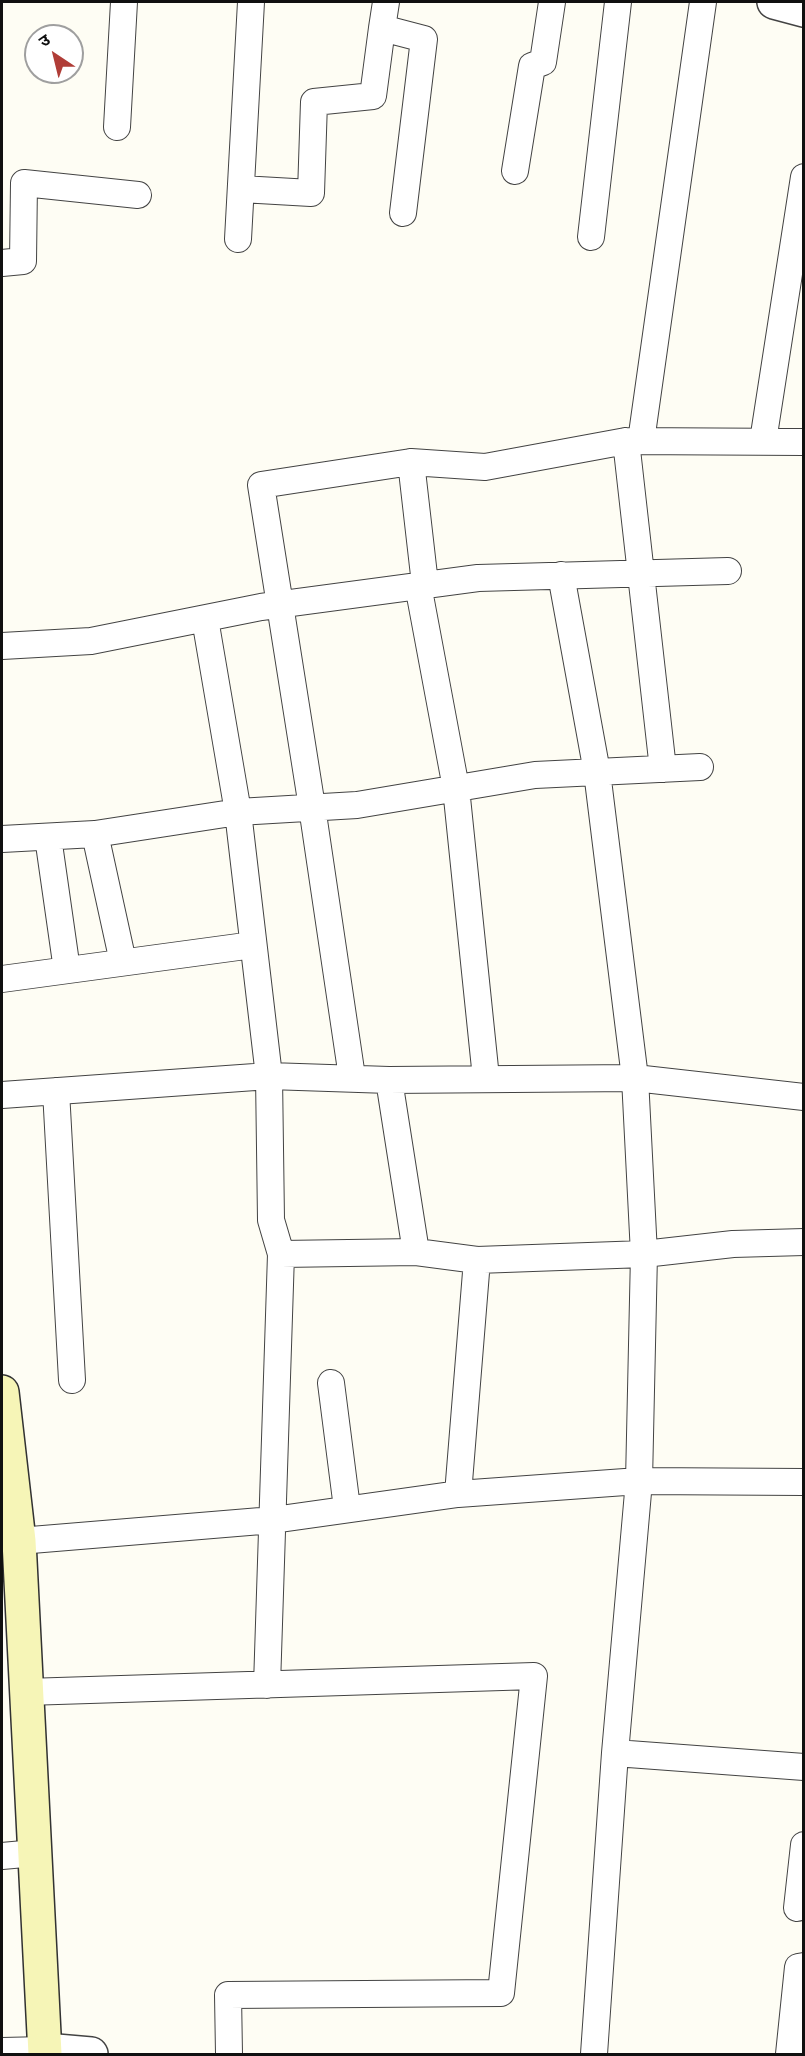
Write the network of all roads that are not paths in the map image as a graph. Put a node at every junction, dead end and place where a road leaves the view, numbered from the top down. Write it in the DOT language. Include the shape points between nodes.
graph roads {
  1 [pos="124,2"];
  2 [pos="251,2"];
  3 [pos="386,2"];
  4 [pos="552,2"];
  5 [pos="618,2"];
  6 [pos="704,2"];
  7 [pos="774,2"];
  8 [pos="804,10"];
  9 [pos="382,28"];
  10 [pos="117,127"];
  11 [pos="515,171"];
  12 [pos="804,177"];
  13 [pos="241,189"];
  14 [pos="138,195"];
  15 [pos="404,213"];
  16 [pos="591,237"];
  17 [pos="238,239"];
  18 [pos="2,263"];
  19 [pos="633,441"];
  20 [pos="762,441"];
  21 [pos="804,442"];
  22 [pos="411,462"];
  23 [pos="728,571"];
  24 [pos="641,573"];
  25 [pos="561,575"];
  26 [pos="421,584"];
  27 [pos="279,605"];
  28 [pos="205,619"];
  29 [pos="2,646"];
  30 [pos="700,767"];
  31 [pos="663,769"];
  32 [pos="597,772"];
  33 [pos="456,788"];
  34 [pos="312,807"];
  35 [pos="238,812"];
  36 [pos="95,834"];
  37 [pos="48,837"];
  38 [pos="2,840"];
  39 [pos="253,945"];
  40 [pos="123,962"];
  41 [pos="67,970"];
  42 [pos="2,979"];
  43 [pos="268,1076"];
  44 [pos="352,1077"];
  45 [pos="486,1078"];
  46 [pos="635,1078"];
  47 [pos="389,1080"];
  48 [pos="56,1091"];
  49 [pos="2,1095"];
  50 [pos="804,1097"];
  51 [pos="804,1242"];
  52 [pos="416,1251"];
  53 [pos="281,1254"];
  54 [pos="644,1254"];
  55 [pos="477,1260"];
  56 [pos="72,1380"];
  57 [pos="331,1383"];
  58 [pos="2,1392"];
  59 [pos="639,1481"];
  60 [pos="804,1482"];
  61 [pos="459,1494"];
  62 [pos="347,1508"];
  63 [pos="273,1520"];
  64 [pos="13,1553"];
  65 [pos="267,1685"];
  66 [pos="26,1692"];
  67 [pos="615,1753"];
  68 [pos="804,1767"];
  69 [pos="804,1845"];
  70 [pos="35,1853"];
  71 [pos="2,1856"];
  72 [pos="797,1908"];
  73 [pos="804,1966"];
  74 [pos="2,2051"];
  75 [pos="45,2052"];
  76 [pos="91,2055"];
  77 [pos="229,2055"];
  78 [pos="594,2055"];
  79 [pos="789,2055"];
  1 -- 10 [label="street"];
  2 -- 13 [label="street"];
  3 -- 9 [label="street"];
  4 -- 11 [label="street" via="543,62 531,66"];
  5 -- 16 [label="street"];
  6 -- 19 [label="street"];
  7 -- 8 [label="street"];
  9 -- 13 [label="street" via="373,96 314,102 311,193"];
  9 -- 15 [label="street" via="424,39"];
  12 -- 20 [label="street"];
  13 -- 17 [label="street"];
  14 -- 18 [label="street" via="24,183 23,261"];
  19 -- 20 [label="street"];
  19 -- 22 [label="street" via="485,468"];
  19 -- 24 [label="street"];
  20 -- 21 [label="street"];
  22 -- 26 [label="street"];
  22 -- 27 [label="street" via="261,485"];
  23 -- 24 [label="street"];
  24 -- 25 [label="street"];
  24 -- 31 [label="street"];
  25 -- 26 [label="street"];
  25 -- 32 [label="street"];
  26 -- 27 [label="street"];
  26 -- 33 [label="street"];
  27 -- 28 [label="street"];
  27 -- 34 [label="street"];
  28 -- 29 [label="street" via="91,641"];
  28 -- 35 [label="street"];
  30 -- 31 [label="street"];
  31 -- 32 [label="street"];
  32 -- 33 [label="street" via="535,775"];
  32 -- 46 [label="street"];
  33 -- 34 [label="street" via="357,806"];
  33 -- 45 [label="street"];
  34 -- 35 [label="street"];
  34 -- 44 [label="street"];
  35 -- 36 [label="street"];
  35 -- 39 [label="street"];
  36 -- 37 [label="street"];
  36 -- 40 [label="street"];
  37 -- 38 [label="street"];
  37 -- 41 [label="street"];
  39 -- 40 [label="street"];
  39 -- 43 [label="street"];
  40 -- 41 [label="street"];
  41 -- 42 [label="street"];
  43 -- 44 [label="street"];
  43 -- 48 [label="street"];
  43 -- 53 [label="street" via="271,1220"];
  44 -- 47 [label="street"];
  45 -- 46 [label="street"];
  45 -- 47 [label="street"];
  46 -- 50 [label="street"];
  46 -- 54 [label="street"];
  47 -- 52 [label="street"];
  48 -- 49 [label="street"];
  48 -- 56 [label="street"];
  51 -- 54 [label="street" via="733,1244"];
  52 -- 53 [label="street"];
  52 -- 55 [label="street"];
  53 -- 63 [label="street"];
  54 -- 55 [label="street"];
  54 -- 59 [label="street"];
  55 -- 61 [label="street"];
  57 -- 62 [label="street"];
  58 -- 64 [label="main road"];
  59 -- 60 [label="street"];
  59 -- 61 [label="street"];
  59 -- 67 [label="street"];
  61 -- 62 [label="street"];
  62 -- 63 [label="street"];
  63 -- 64 [label="street"];
  63 -- 65 [label="street"];
  64 -- 66 [label="main road"];
  65 -- 66 [label="street"];
  65 -- 77 [label="street" via="534,1676 501,1993 228,1995"];
  66 -- 70 [label="main road"];
  67 -- 68 [label="street"];
  67 -- 78 [label="street"];
  69 -- 72 [label="street"];
  70 -- 71 [label="street"];
  70 -- 75 [label="main road"];
  73 -- 79 [label="street" via="798,1967"];
  74 -- 75 [label="street"];
  75 -- 76 [label="street"];
}
